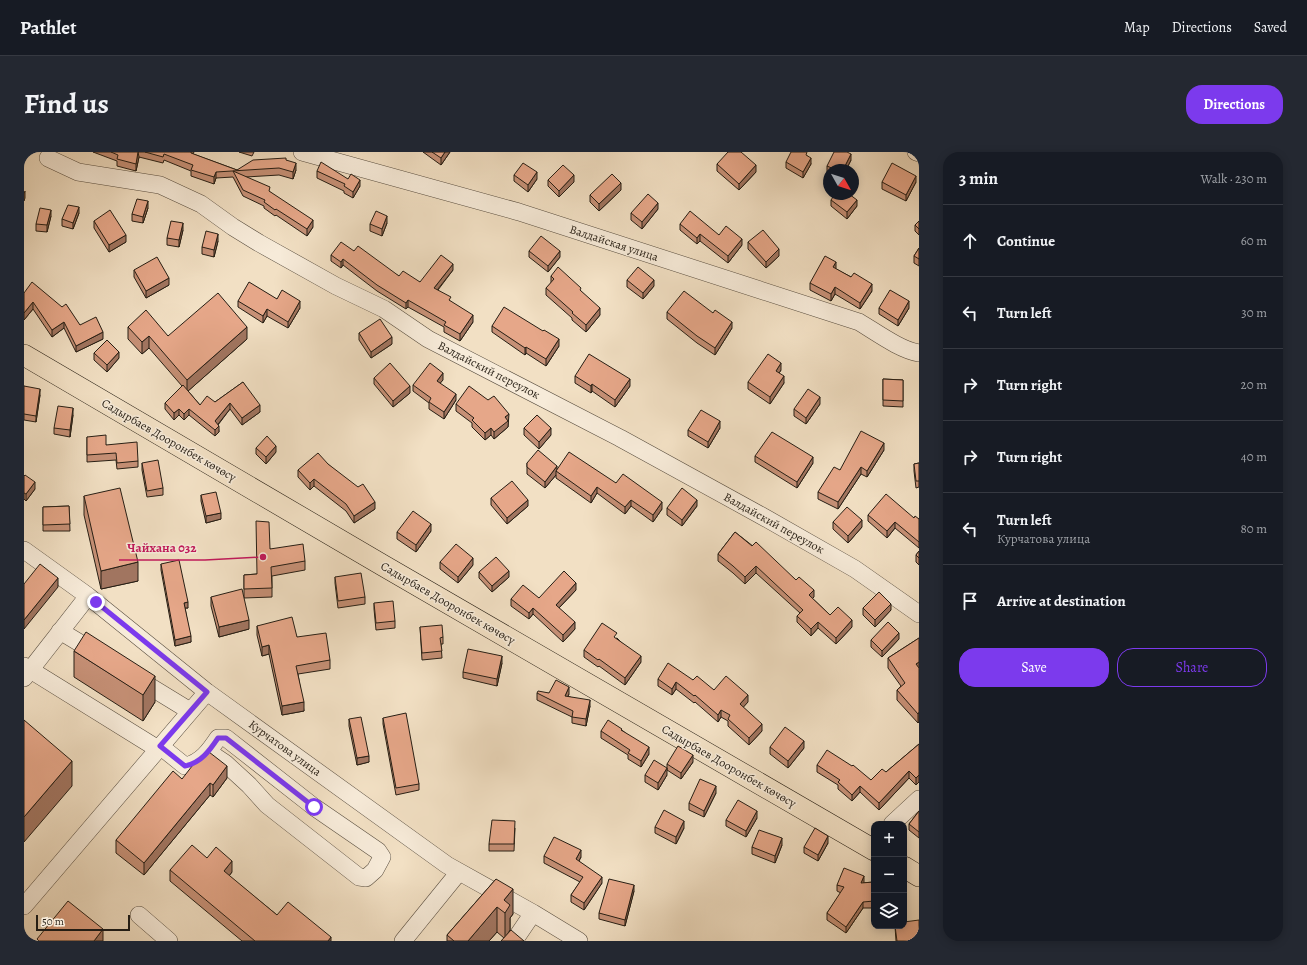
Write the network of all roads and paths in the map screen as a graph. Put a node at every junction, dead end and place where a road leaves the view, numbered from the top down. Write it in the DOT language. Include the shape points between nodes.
graph roads {
  1 [pos="302,152"];
  2 [pos="48,158"];
  3 [pos="919,353"];
  4 [pos="24,355"];
  5 [pos="24,550"];
  6 [pos="88,596"];
  7 [pos="919,614"];
  8 [pos="60,631"];
  9 [pos="26,671"];
  10 [pos="207,692"];
  11 [pos="190,711"];
  12 [pos="159,748"];
  13 [pos="207,754"];
  14 [pos="919,799"];
  15 [pos="895,821"];
  16 [pos="871,844"];
  17 [pos="907,869"];
  18 [pos="460,872"];
  19 [pos="919,876"];
  20 [pos="24,906"];
  21 [pos="533,913"];
  22 [pos="139,915"];
  23 [pos="169,941"];
  24 [pos="403,941"];
  25 [pos="514,941"];
  26 [pos="579,941"];
  1 -- 3 [label="street, Валдайская улица" via="519,212 859,322 895,343"];
  2 -- 7 [label="street, Валдайский переулок" via="78,172 160,185 201,204 259,243 384,308 428,339 620,438 855,568"];
  4 -- 16 [label="main road, Садырбаев Дооронбек көчөсү" via="384,566"];
  5 -- 6 [label="street, Курчатова улица"];
  6 -- 8 [label="street"];
  6 -- 10 [label="street, Курчатова улица"];
  8 -- 9 [label="street"];
  8 -- 11 [label="street"];
  9 -- 12 [label="street"];
  10 -- 11 [label="street"];
  10 -- 18 [label="street, Курчатова улица" via="440,861"];
  11 -- 12 [label="street"];
  12 -- 13 [label="street" via="185,766"];
  12 -- 20 [label="street"];
  13 -- 13 [label="street" via="225,763 267,805 359,877 366,878 374,870 382,857 378,851 314,807 226,738 218,738"];
  14 -- 15 [label="street"];
  17 -- 19 [label="main road"];
  18 -- 21 [label="street, Курчатова улица"];
  18 -- 24 [label="street"];
  21 -- 25 [label="street"];
  21 -- 26 [label="street, Курчатова улица"];
  22 -- 23 [label="street"];
}
